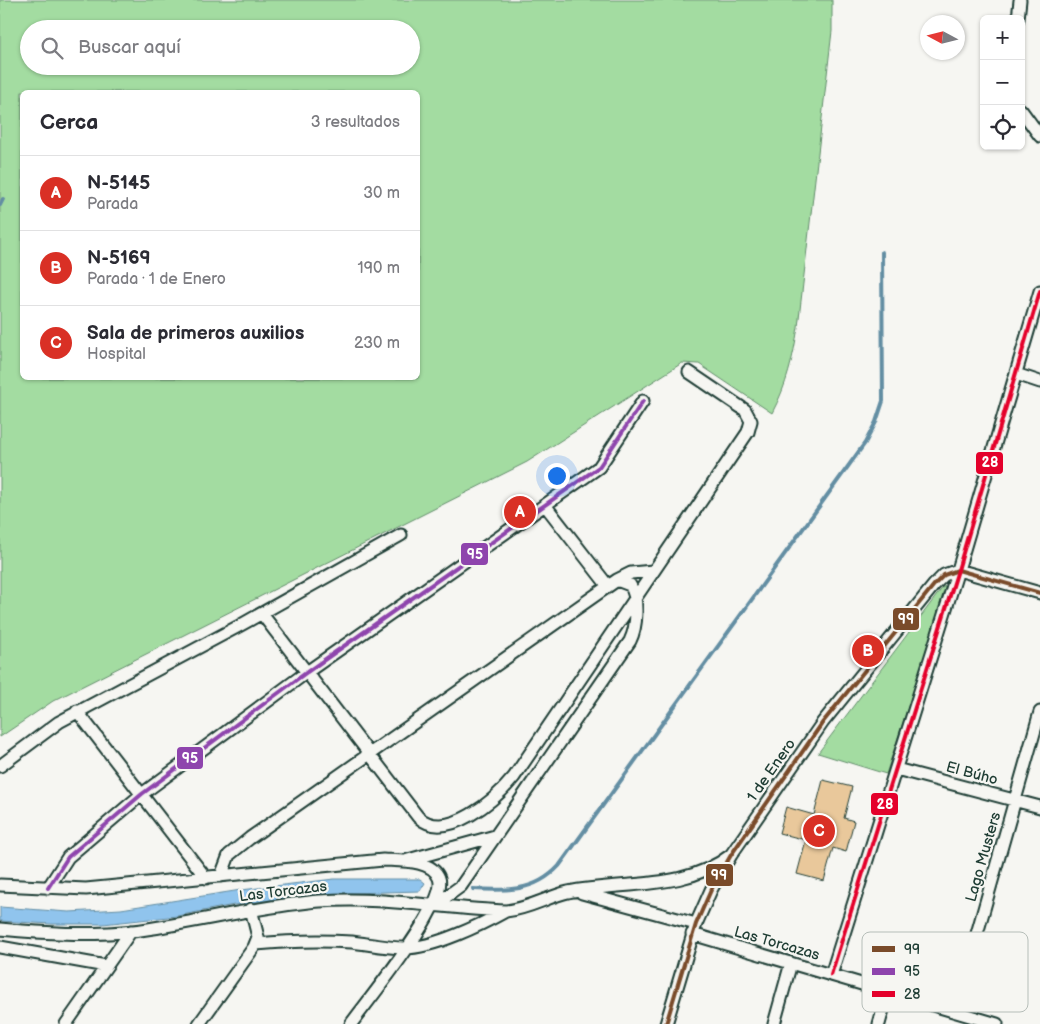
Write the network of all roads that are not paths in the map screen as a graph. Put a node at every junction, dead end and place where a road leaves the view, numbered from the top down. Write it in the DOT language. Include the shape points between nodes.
graph roads {
  1 [pos="1020,0"];
  2 [pos="1018,15"];
  3 [pos="1025,115"];
  4 [pos="1040,136"];
  5 [pos="1040,291"];
  6 [pos="689,372"];
  7 [pos="1016,374"];
  8 [pos="1040,382"];
  9 [pos="643,401"];
  10 [pos="545,505"];
  11 [pos="400,535"];
  12 [pos="958,570"];
  13 [pos="653,571"];
  14 [pos="612,583"];
  15 [pos="1040,593"];
  16 [pos="635,599"];
  17 [pos="262,614"];
  18 [pos="307,672"];
  19 [pos="77,712"];
  20 [pos="1040,712"];
  21 [pos="370,754"];
  22 [pos="0,766"];
  23 [pos="896,769"];
  24 [pos="142,794"];
  25 [pos="1015,800"];
  26 [pos="1040,807"];
  27 [pos="495,836"];
  28 [pos="731,855"];
  29 [pos="403,861"];
  30 [pos="221,876"];
  31 [pos="206,878"];
  32 [pos="0,885"];
  33 [pos="48,888"];
  34 [pos="567,892"];
  35 [pos="435,904"];
  36 [pos="252,909"];
  37 [pos="506,912"];
  38 [pos="0,929"];
  39 [pos="694,929"];
  40 [pos="131,931"];
  41 [pos="977,932"];
  42 [pos="256,944"];
  43 [pos="0,947"];
  44 [pos="406,948"];
  45 [pos="791,963"];
  46 [pos="106,966"];
  47 [pos="831,975"];
  48 [pos="862,984"];
  49 [pos="957,1012"];
  50 [pos="979,1021"];
  51 [pos="66,1024"];
  52 [pos="199,1024"];
  53 [pos="351,1024"];
  54 [pos="666,1024"];
  55 [pos="774,1024"];
  56 [pos="997,1024"];
  1 -- 2 [label="street"];
  3 -- 4 [label="street"];
  5 -- 7 [label="street"];
  6 -- 13 [label="street" via="746,410 750,415 750,427"];
  7 -- 8 [label="street"];
  7 -- 12 [label="street"];
  9 -- 10 [label="street" via="599,467"];
  10 -- 14 [label="street"];
  10 -- 18 [label="street"];
  11 -- 17 [label="street"];
  12 -- 15 [label="street"];
  12 -- 23 [label="street"];
  12 -- 28 [label="street, 1 de Enero" via="938,580 823,722"];
  13 -- 14 [label="street" via="630,573"];
  13 -- 16 [label="street"];
  14 -- 16 [label="street" via="630,585"];
  14 -- 21 [label="street"];
  16 -- 21 [label="street" via="514,776 493,800 474,813 446,824 423,822"];
  16 -- 27 [label="street" via="634,630 630,641"];
  17 -- 18 [label="street"];
  17 -- 19 [label="street"];
  18 -- 21 [label="street"];
  18 -- 24 [label="street"];
  19 -- 22 [label="street"];
  19 -- 24 [label="street"];
  20 -- 25 [label="street, Lago Musters"];
  21 -- 30 [label="street" via="242,843 229,855"];
  23 -- 25 [label="street, El Búho"];
  23 -- 47 [label="street"];
  24 -- 31 [label="street"];
  24 -- 33 [label="street" via="68,857"];
  25 -- 26 [label="street, El Búho"];
  25 -- 41 [label="street, Lago Musters"];
  27 -- 29 [label="street"];
  27 -- 35 [label="street" via="461,886"];
  28 -- 34 [label="street, Las Torcazas" via="716,867 686,878"];
  28 -- 39 [label="street, 1 de Enero"];
  29 -- 30 [label="street" via="369,861"];
  29 -- 35 [label="street" via="422,865 436,874 440,890"];
  30 -- 31 [label="street"];
  31 -- 33 [label="street" via="115,887"];
  32 -- 33 [label="street"];
  34 -- 37 [label="street, Las Torcazas"];
  34 -- 39 [label="street, Las Torcazas" via="603,898"];
  35 -- 36 [label="street, Las Torcazas" via="354,899 287,903"];
  35 -- 37 [label="street, Las Torcazas"];
  35 -- 44 [label="street"];
  36 -- 40 [label="street, Las Torcazas"];
  36 -- 42 [label="street" via="258,937"];
  37 -- 44 [label="street" via="481,925"];
  38 -- 40 [label="street, Las Torcazas" via="76,934"];
  39 -- 45 [label="street, Las Torcazas"];
  39 -- 54 [label="street, 1 de Enero"];
  40 -- 46 [label="street"];
  42 -- 44 [label="street" via="287,940"];
  42 -- 52 [label="street"];
  43 -- 46 [label="street"];
  44 -- 53 [label="street"];
  45 -- 47 [label="street, Las Torcazas"];
  45 -- 55 [label="street"];
  46 -- 51 [label="street"];
  47 -- 48 [label="street, Las Torcazas"];
  49 -- 50 [label="street, Las Torcazas"];
  50 -- 56 [label="street, Las Torcazas"];
}
